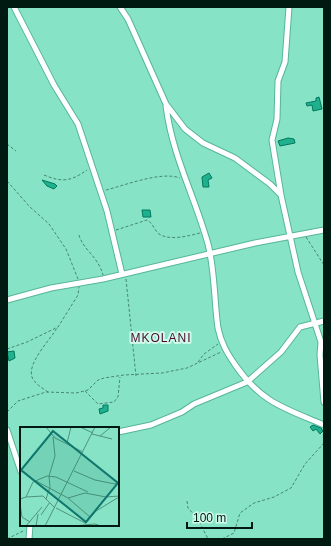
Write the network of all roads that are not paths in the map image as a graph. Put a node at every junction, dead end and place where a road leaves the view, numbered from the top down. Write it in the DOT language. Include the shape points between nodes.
graph roads {
  1 [pos="14,7"];
  2 [pos="120,7"];
  3 [pos="289,7"];
  4 [pos="166,104"];
  5 [pos="281,195"];
  6 [pos="324,230"];
  7 [pos="289,236"];
  8 [pos="210,254"];
  9 [pos="123,273"];
  10 [pos="7,300"];
  11 [pos="324,321"];
  12 [pos="315,323"];
  13 [pos="247,382"];
  14 [pos="324,402"];
  15 [pos="324,425"];
  16 [pos="7,430"];
  17 [pos="119,432"];
  18 [pos="20,469"];
  19 [pos="30,526"];
  20 [pos="29,539"];
  1 -- 9 [label="street" via="54,85 78,124"];
  2 -- 4 [label="street" via="128,19"];
  3 -- 5 [label="street" via="285,62 278,81 277,119 272,140"];
  4 -- 5 [label="street" via="186,129 203,143 235,158"];
  4 -- 8 [label="street" via="169,130 198,210"];
  5 -- 7 [label="street"];
  6 -- 7 [label="street"];
  7 -- 8 [label="street"];
  7 -- 12 [label="street"];
  8 -- 9 [label="street"];
  8 -- 13 [label="street" via="221,341 224,350"];
  9 -- 10 [label="street"];
  11 -- 12 [label="street"];
  12 -- 13 [label="street" via="300,327 281,352"];
  12 -- 14 [label="street" via="321,342"];
  13 -- 15 [label="street" via="269,400"];
  13 -- 17 [label="street" via="152,425"];
  16 -- 18 [label="street"];
  19 -- 20 [label="street"];
}
